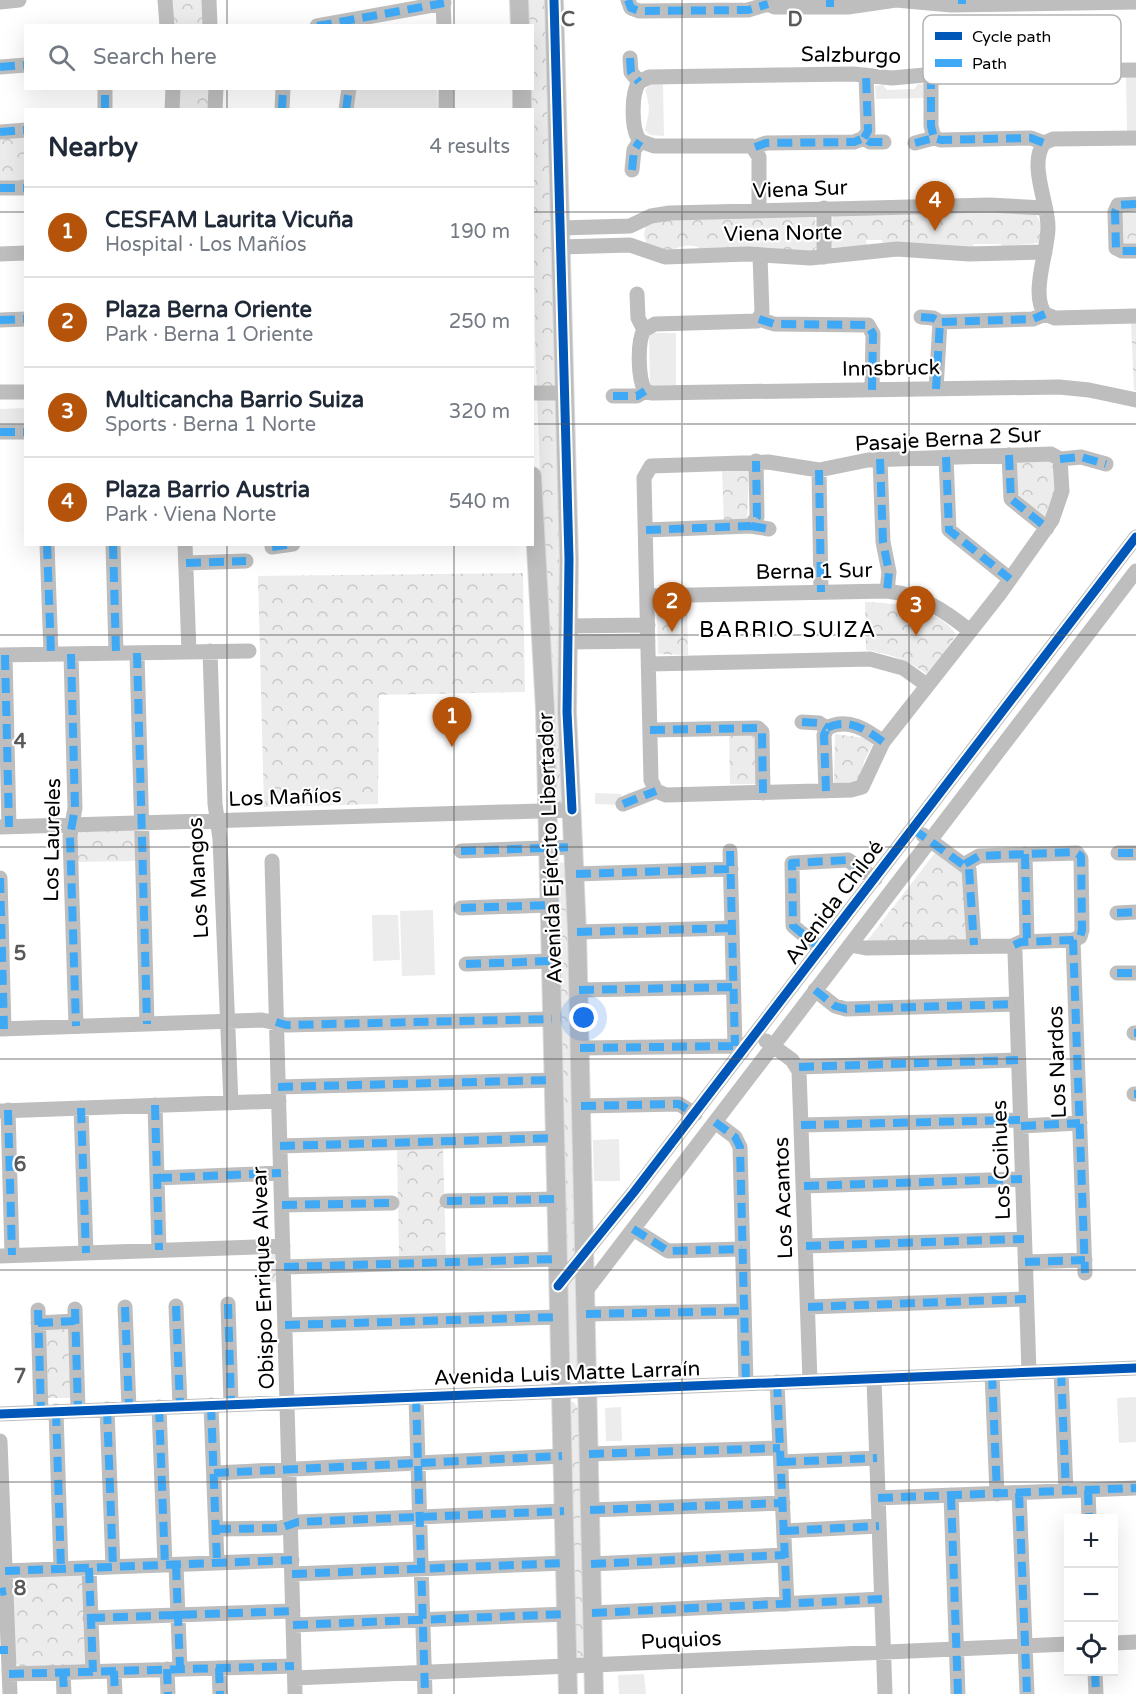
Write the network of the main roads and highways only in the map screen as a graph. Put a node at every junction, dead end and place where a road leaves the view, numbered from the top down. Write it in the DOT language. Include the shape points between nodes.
graph roads {
  1 [pos="519,0"];
  2 [pos="554,0"];
  3 [pos="520,24"];
  4 [pos="522,90"];
  5 [pos="522,108"];
  6 [pos="534,537"];
  7 [pos="568,1694"];
  8 [pos="594,1694"];
  1 -- 3 [label="main road"];
  2 -- 8 [label="main road, Avenida Ejército Libertador" via="567,712 576,874"];
  4 -- 5 [label="main road"];
  6 -- 7 [label="main road, Avenida Ejército Libertador" via="545,709"];
}
